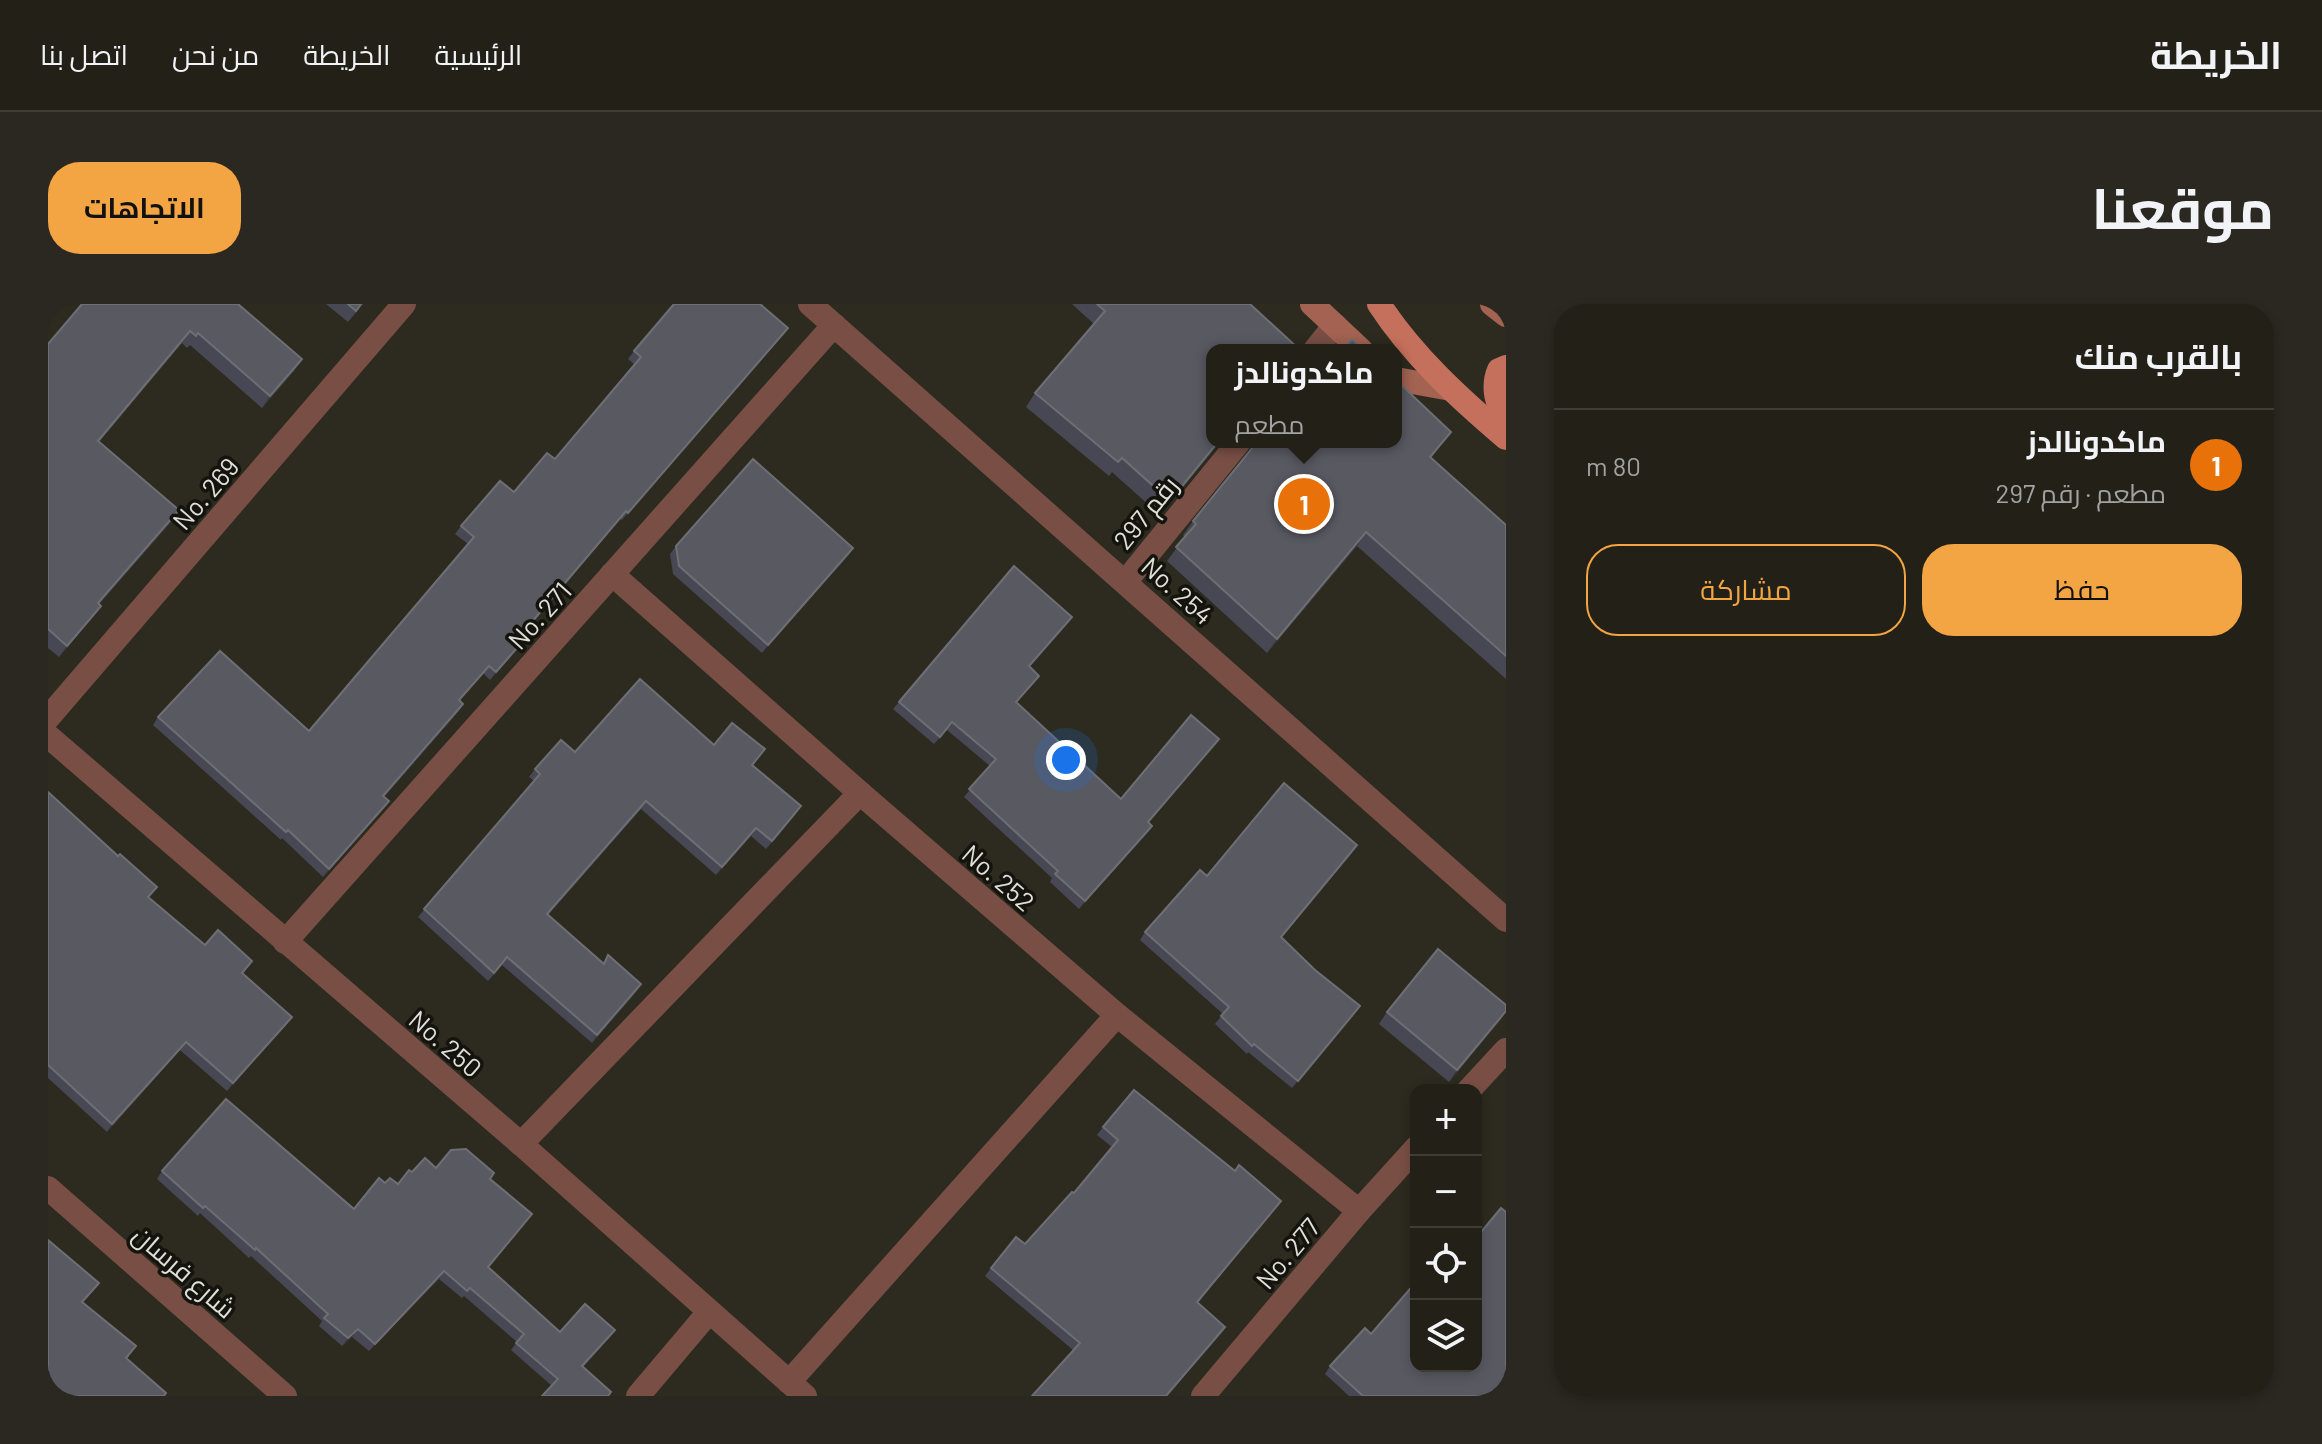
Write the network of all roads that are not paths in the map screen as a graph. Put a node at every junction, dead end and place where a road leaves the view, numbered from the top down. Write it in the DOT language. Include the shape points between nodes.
graph roads {
  1 [pos="404,304"];
  2 [pos="810,304"];
  3 [pos="1312,304"];
  4 [pos="1379,304"];
  5 [pos="1492,304"];
  6 [pos="1506,315"];
  7 [pos="834,325"];
  8 [pos="1335,325"];
  9 [pos="1320,344"];
  10 [pos="1355,344"];
  11 [pos="1506,367"];
  12 [pos="1402,380"];
  13 [pos="1451,389"];
  14 [pos="1506,423"];
  15 [pos="1506,438"];
  16 [pos="1234,448"];
  17 [pos="612,574"];
  18 [pos="1126,581"];
  19 [pos="48,718"];
  20 [pos="48,736"];
  21 [pos="860,793"];
  22 [pos="1506,920"];
  23 [pos="285,942"];
  24 [pos="1117,1015"];
  25 [pos="1506,1050"];
  26 [pos="1475,1084"];
  27 [pos="521,1144"];
  28 [pos="1410,1155"];
  29 [pos="48,1188"];
  30 [pos="1359,1211"];
  31 [pos="709,1312"];
  32 [pos="797,1389"];
  33 [pos="285,1396"];
  34 [pos="638,1396"];
  35 [pos="1203,1396"];
  1 -- 19 [label="street, No. 269"];
  2 -- 7 [label="street, No. 254"];
  3 -- 8 [label="main road"];
  4 -- 13 [label="main road" via="1398,334"];
  5 -- 6 [label="main road"];
  7 -- 17 [label="street, No. 271"];
  7 -- 18 [label="street, No. 254"];
  8 -- 9 [label="street"];
  8 -- 10 [label="main road"];
  11 -- 14 [label="main road" via="1494,382"];
  12 -- 13 [label="main road"];
  13 -- 15 [label="main road"];
  16 -- 18 [label="street, رقم 297"];
  17 -- 21 [label="street, No. 252"];
  17 -- 23 [label="street, No. 271"];
  18 -- 22 [label="street, No. 254"];
  20 -- 23 [label="street, No. 250"];
  21 -- 24 [label="street, No. 252"];
  21 -- 27 [label="street"];
  23 -- 27 [label="street, No. 250"];
  24 -- 30 [label="street, No. 252"];
  24 -- 32 [label="street"];
  25 -- 26 [label="street"];
  27 -- 31 [label="street, No. 250"];
  28 -- 30 [label="street, No. 277"];
  29 -- 33 [label="street, شارع فرسان"];
  30 -- 35 [label="street, No. 277"];
  31 -- 32 [label="street, No. 250"];
  31 -- 34 [label="street"];
}
